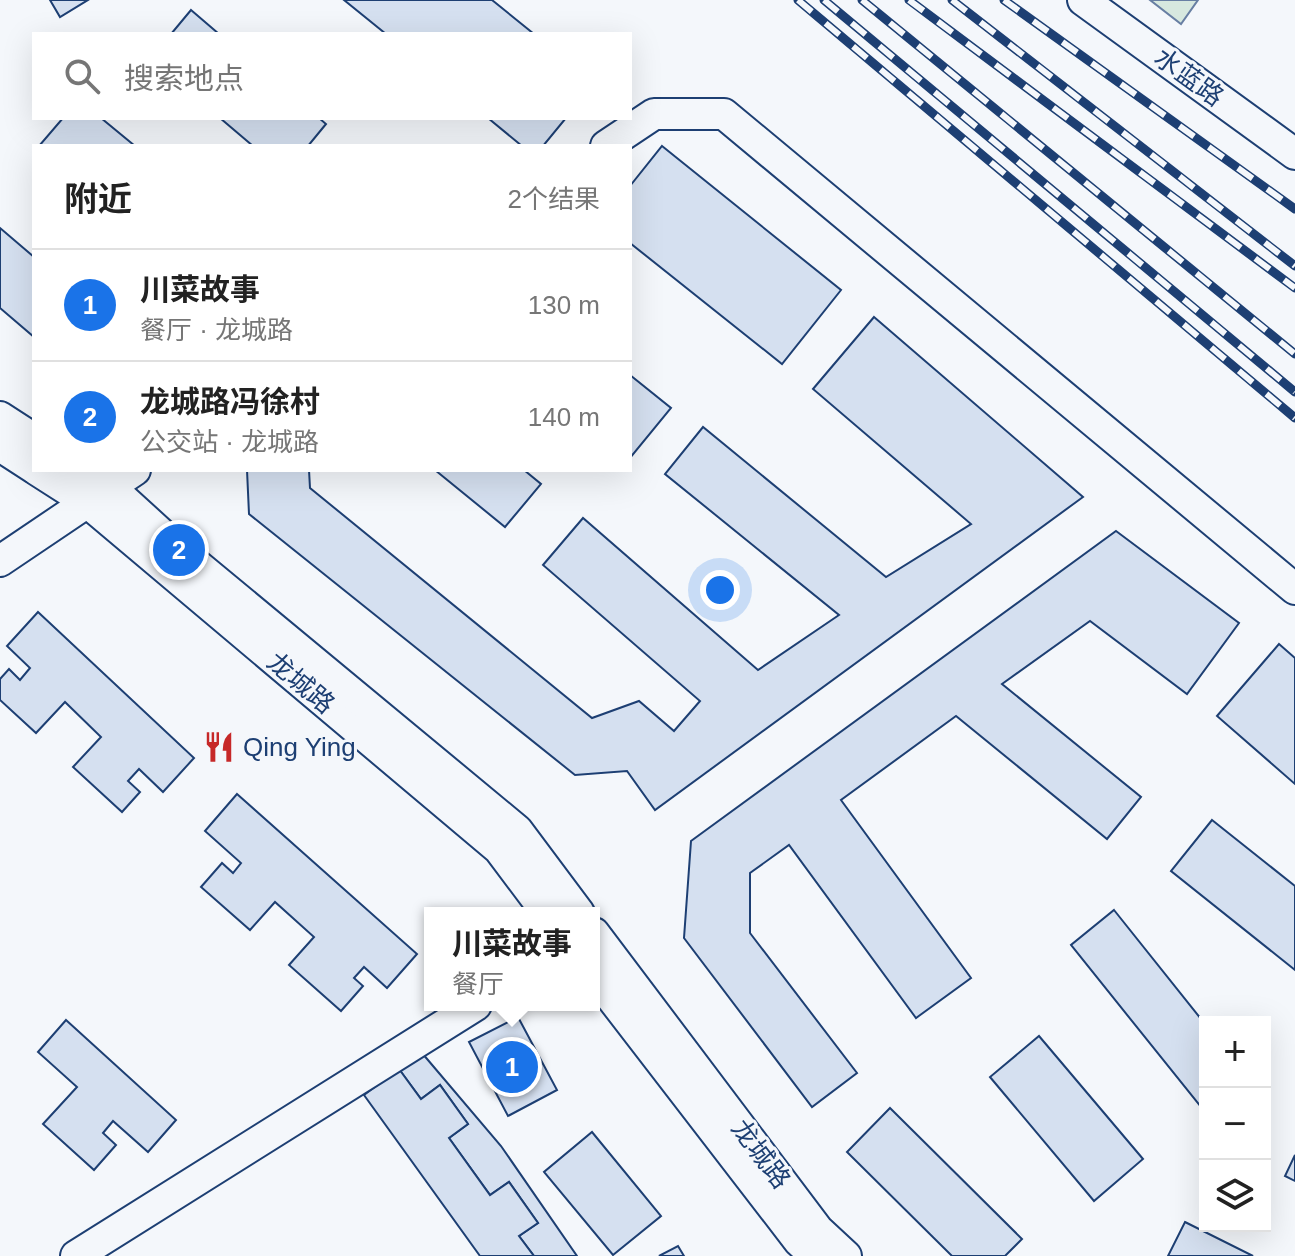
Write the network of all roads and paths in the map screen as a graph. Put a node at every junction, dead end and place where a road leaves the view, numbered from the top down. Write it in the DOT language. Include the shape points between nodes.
graph roads {
  1 [pos="1083,0"];
  2 [pos="609,144"];
  3 [pos="1295,154"];
  4 [pos="0,417"];
  5 [pos="32,438"];
  6 [pos="0,446"];
  7 [pos="32,466"];
  8 [pos="43,472"];
  9 [pos="83,472"];
  10 [pos="132,472"];
  11 [pos="98,495"];
  12 [pos="0,561"];
  13 [pos="1295,589"];
  14 [pos="542,907"];
  15 [pos="575,907"];
  16 [pos="600,941"];
  17 [pos="600,983"];
  18 [pos="466,1011"];
  19 [pos="76,1256"];
  20 [pos="815,1256"];
  21 [pos="846,1256"];
  1 -- 3 [label="street, 水蓝路"];
  2 -- 13 [label="street" via="654,114 724,114"];
  4 -- 5 [label="street"];
  6 -- 7 [label="street, 龙城路"];
  8 -- 11 [label="street, 龙城路"];
  9 -- 11 [label="street, 龙城路"];
  10 -- 11 [label="street"];
  11 -- 12 [label="street"];
  11 -- 14 [label="street, 龙城路" via="499,849"];
  11 -- 15 [label="street, 龙城路" via="179,550 517,830"];
  16 -- 21 [label="street, 龙城路" via="818,1230"];
  17 -- 20 [label="street, 龙城路"];
  18 -- 19 [label="street"];
}
